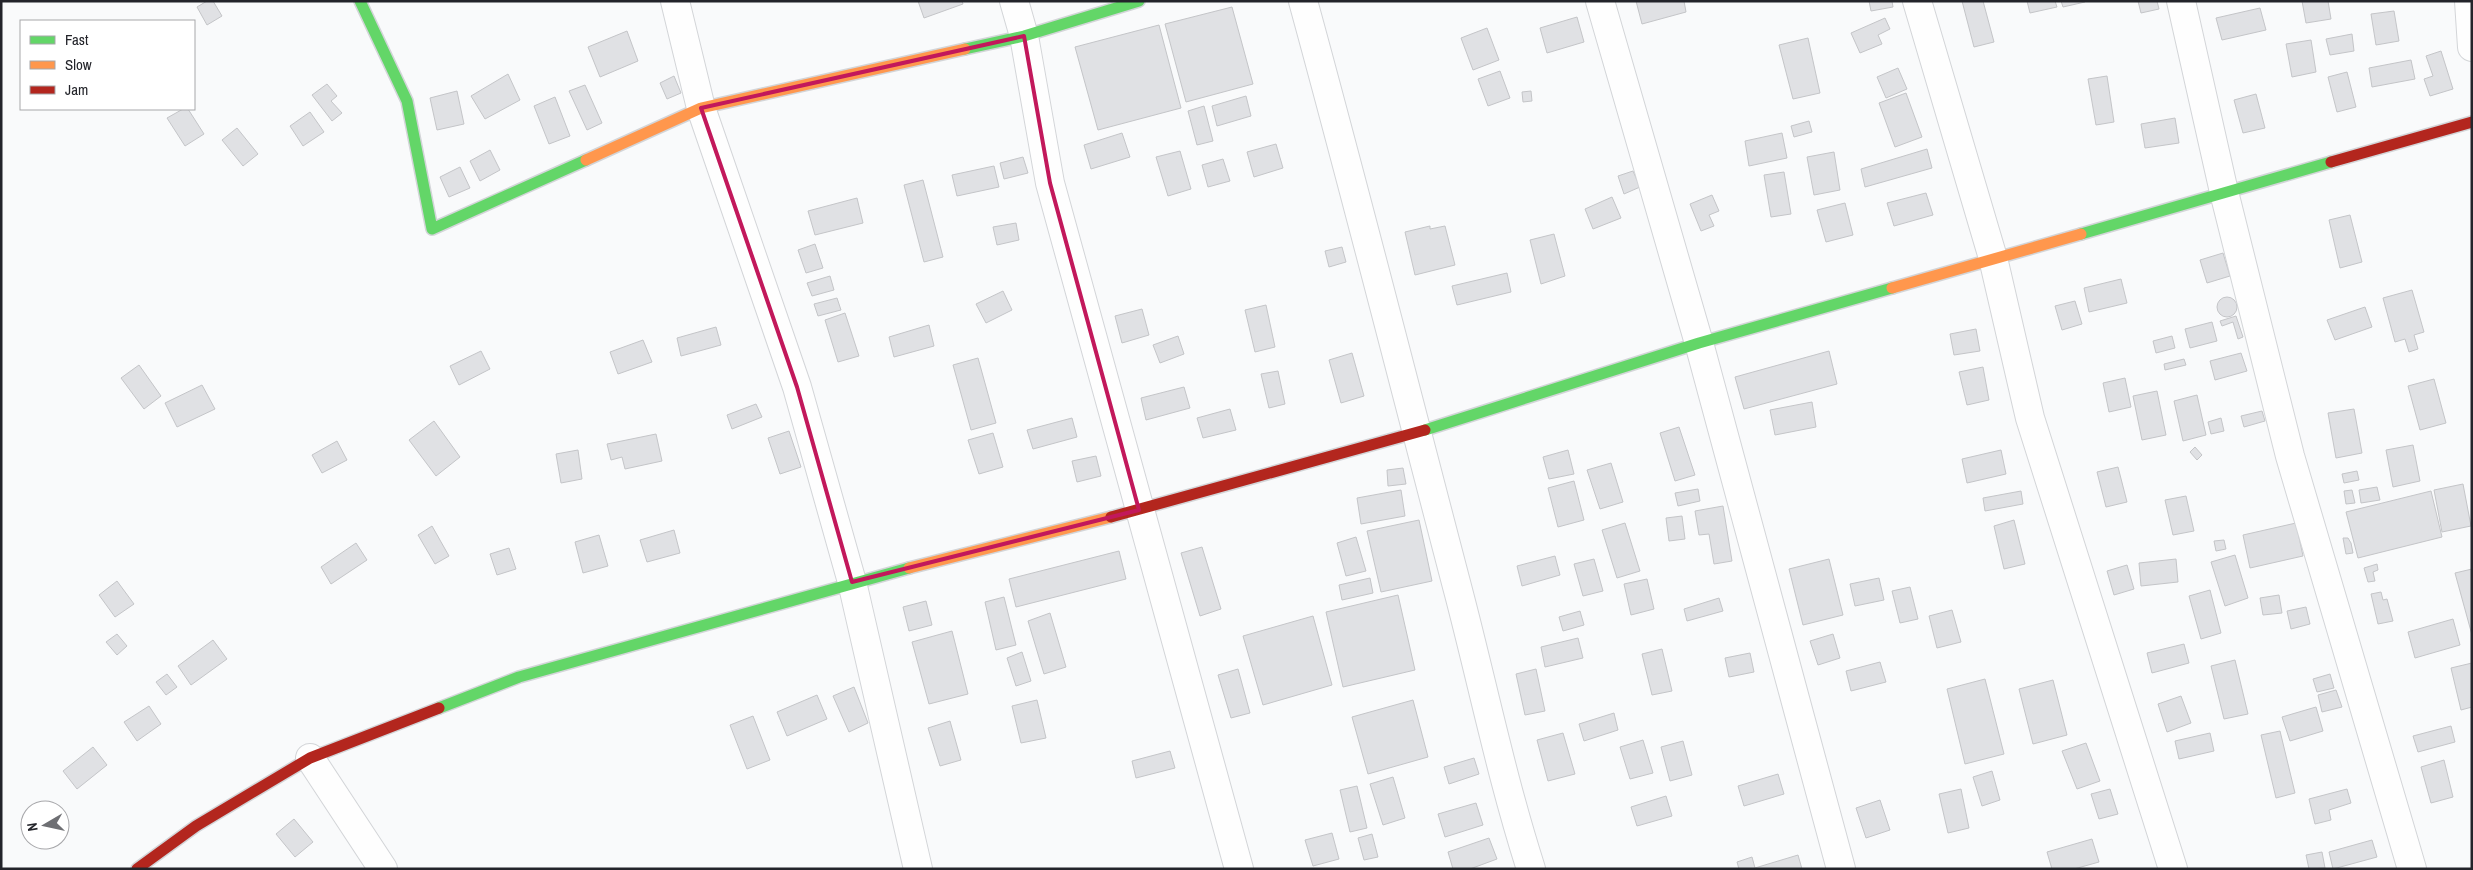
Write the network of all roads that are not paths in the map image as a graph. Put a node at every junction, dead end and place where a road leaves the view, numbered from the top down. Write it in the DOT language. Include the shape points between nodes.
graph roads {
  1 [pos="360,1"];
  2 [pos="675,1"];
  3 [pos="1014,1"];
  4 [pos="1139,1"];
  5 [pos="1303,1"];
  6 [pos="1600,1"];
  7 [pos="1917,1"];
  8 [pos="2180,1"];
  9 [pos="2469,1"];
  10 [pos="1024,36"];
  11 [pos="2472,47"];
  12 [pos="701,108"];
  13 [pos="2472,122"];
  14 [pos="2224,192"];
  15 [pos="1993,258"];
  16 [pos="1699,343"];
  17 [pos="1417,434"];
  18 [pos="1139,510"];
  19 [pos="852,582"];
  20 [pos="310,758"];
  21 [pos="137,869"];
  22 [pos="383,869"];
  23 [pos="918,869"];
  24 [pos="1239,869"];
  25 [pos="1531,869"];
  26 [pos="1841,869"];
  27 [pos="2173,869"];
  28 [pos="2412,869"];
  1 -- 12 [label="street" via="406,101 432,229"];
  2 -- 12 [label="street"];
  3 -- 10 [label="street"];
  4 -- 10 [label="street"];
  5 -- 17 [label="street"];
  6 -- 16 [label="street"];
  7 -- 15 [label="street"];
  8 -- 14 [label="street"];
  9 -- 11 [label="street"];
  10 -- 12 [label="street"];
  10 -- 18 [label="street" via="1050,183"];
  12 -- 19 [label="street" via="798,387"];
  13 -- 14 [label="street"];
  14 -- 15 [label="street"];
  14 -- 28 [label="street" via="2290,456"];
  15 -- 16 [label="street"];
  15 -- 27 [label="street" via="2030,418"];
  16 -- 17 [label="street"];
  16 -- 26 [label="street"];
  17 -- 18 [label="street"];
  17 -- 25 [label="street" via="1514,814"];
  18 -- 19 [label="street"];
  18 -- 24 [label="street"];
  19 -- 20 [label="street" via="520,677"];
  19 -- 23 [label="street"];
  20 -- 21 [label="street" via="196,826"];
  20 -- 22 [label="street"];
}
